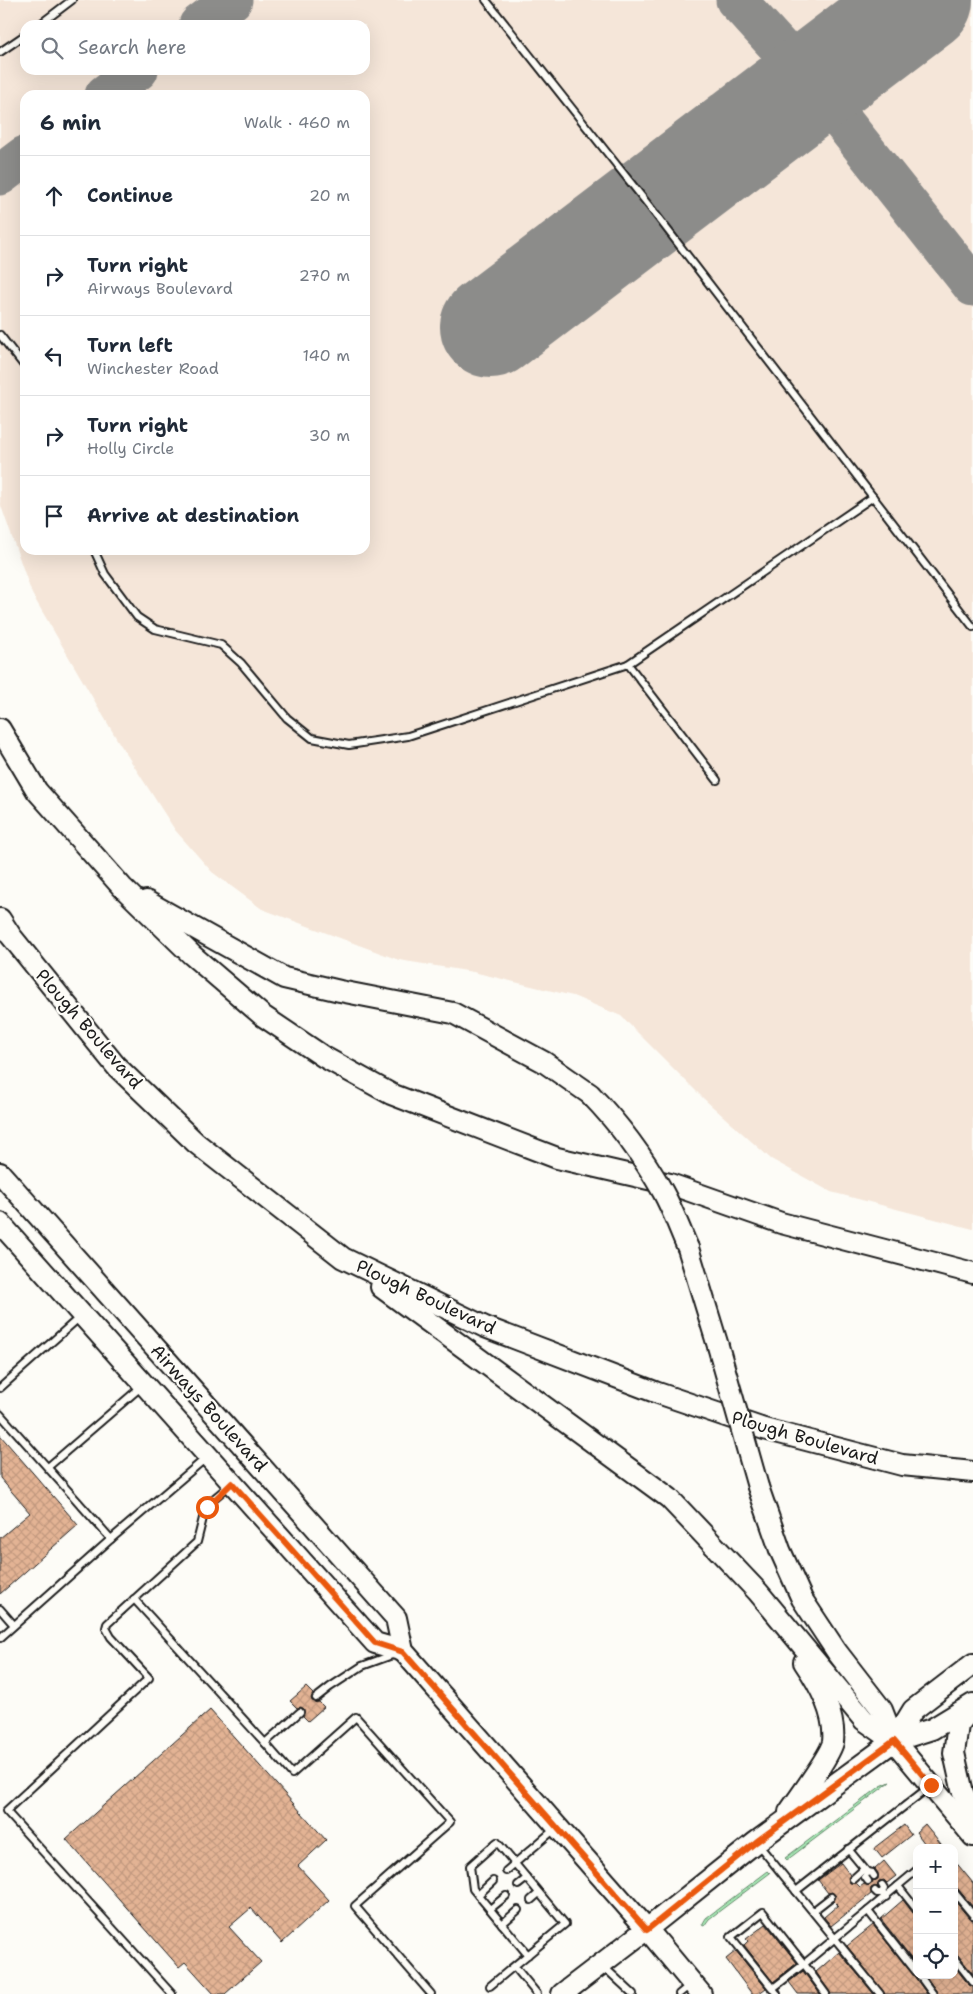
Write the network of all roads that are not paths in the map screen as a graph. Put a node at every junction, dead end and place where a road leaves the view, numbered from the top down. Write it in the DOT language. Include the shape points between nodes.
graph roads {
  1 [pos="72,0"];
  2 [pos="486,0"];
  3 [pos="46,20"];
  4 [pos="20,38"];
  5 [pos="0,52"];
  6 [pos="0,335"];
  7 [pos="20,361"];
  8 [pos="873,497"];
  9 [pos="96,555"];
  10 [pos="973,627"];
  11 [pos="628,664"];
  12 [pos="0,729"];
  13 [pos="717,780"];
  14 [pos="122,887"];
  15 [pos="0,919"];
  16 [pos="0,1173"];
  17 [pos="0,1223"];
  18 [pos="343,1258"];
  19 [pos="973,1273"];
  20 [pos="82,1315"];
  21 [pos="144,1384"];
  22 [pos="0,1388"];
  23 [pos="0,1414"];
  24 [pos="208,1456"];
  25 [pos="48,1467"];
  26 [pos="973,1472"];
  27 [pos="232,1483"];
  28 [pos="110,1539"];
  29 [pos="758,1592"];
  30 [pos="134,1599"];
  31 [pos="0,1609"];
  32 [pos="14,1625"];
  33 [pos="0,1638"];
  34 [pos="403,1652"];
  35 [pos="973,1664"];
  36 [pos="316,1698"];
  37 [pos="973,1705"];
  38 [pos="300,1712"];
  39 [pos="894,1741"];
  40 [pos="265,1743"];
  41 [pos="931,1785"];
  42 [pos="973,1814"];
  43 [pos="780,1825"];
  44 [pos="557,1827"];
  45 [pos="973,1836"];
  46 [pos="756,1842"];
  47 [pos="848,1849"];
  48 [pos="515,1863"];
  49 [pos="866,1870"];
  50 [pos="506,1871"];
  51 [pos="913,1873"];
  52 [pos="874,1876"];
  53 [pos="527,1878"];
  54 [pos="853,1879"];
  55 [pos="493,1881"];
  56 [pos="868,1881"];
  57 [pos="518,1885"];
  58 [pos="898,1886"];
  59 [pos="796,1891"];
  60 [pos="539,1893"];
  61 [pos="478,1895"];
  62 [pos="506,1896"];
  63 [pos="831,1897"];
  64 [pos="958,1897"];
  65 [pos="531,1900"];
  66 [pos="913,1905"];
  67 [pos="490,1909"];
  68 [pos="518,1910"];
  69 [pos="813,1911"];
  70 [pos="868,1911"];
  71 [pos="973,1915"];
  72 [pos="502,1924"];
  73 [pos="647,1930"];
  74 [pos="835,1939"];
  75 [pos="528,1956"];
  76 [pos="958,1963"];
  77 [pos="602,1964"];
  78 [pos="804,1964"];
  79 [pos="515,1967"];
  80 [pos="913,1968"];
  81 [pos="922,1979"];
  82 [pos="973,1982"];
  83 [pos="490,1986"];
  84 [pos="691,1990"];
  85 [pos="774,1992"];
  86 [pos="629,1993"];
  87 [pos="172,1994"];
  88 [pos="431,1994"];
  89 [pos="537,1994"];
  90 [pos="562,1994"];
  91 [pos="826,1994"];
  92 [pos="880,1994"];
  93 [pos="934,1994"];
  1 -- 3 [label="lane"];
  2 -- 8 [label="lane" via="656,214"];
  4 -- 5 [label="lane"];
  6 -- 7 [label="lane"];
  8 -- 10 [label="lane"];
  8 -- 11 [label="lane"];
  9 -- 11 [label="lane" via="137,618 155,629 221,645 241,663 287,718 312,738 349,745 408,736"];
  11 -- 13 [label="lane"];
  12 -- 14 [label="main road" via="38,791"];
  14 -- 19 [label="main road" via="192,955 263,1016 324,1057 391,1094 556,1158 670,1184 781,1223"];
  14 -- 39 [label="main road, bridge" via="284,978 453,1013 544,1062 590,1094 615,1120 664,1194 688,1248 758,1487 780,1550 802,1599 837,1652 882,1710"];
  15 -- 18 [label="main road, Plough Boulevard" via="116,1066 196,1143"];
  16 -- 34 [label="main road, Airways Boulevard" via="396,1618"];
  17 -- 20 [label="main road, Airways Boulevard"];
  18 -- 26 [label="main road, Plough Boulevard" via="485,1327 655,1392 764,1429 902,1465"];
  18 -- 29 [label="main road" via="669,1498"];
  20 -- 21 [label="main road, Airways Boulevard"];
  20 -- 22 [label="lane"];
  21 -- 24 [label="main road, Airways Boulevard"];
  21 -- 25 [label="lane"];
  23 -- 25 [label="lane"];
  24 -- 27 [label="main road, Airways Boulevard"];
  24 -- 28 [label="lane"];
  25 -- 28 [label="lane"];
  27 -- 30 [label="lane" via="205,1510 197,1542"];
  27 -- 34 [label="main road, Airways Boulevard" via="375,1643"];
  28 -- 32 [label="lane"];
  29 -- 39 [label="main road" via="864,1720"];
  29 -- 43 [label="main road" via="813,1676 831,1717 833,1744"];
  30 -- 40 [label="lane"];
  30 -- 87 [label="lane" via="106,1628 148,1678 6,1811"];
  31 -- 32 [label="lane"];
  32 -- 33 [label="lane"];
  34 -- 36 [label="lane" via="362,1666"];
  34 -- 44 [label="main road, Airways Boulevard"];
  35 -- 39 [label="main road" via="913,1710"];
  37 -- 39 [label="main road" via="932,1729"];
  37 -- 42 [label="main road" via="958,1725 954,1753 963,1793"];
  38 -- 40 [label="lane"];
  39 -- 41 [label="main road"];
  39 -- 43 [label="main road"];
  40 -- 88 [label="lane" via="292,1774 356,1718 450,1822 355,1906"];
  41 -- 45 [label="main road"];
  41 -- 47 [label="lane"];
  43 -- 46 [label="main road"];
  44 -- 48 [label="lane"];
  44 -- 73 [label="main road, Airways Boulevard"];
  46 -- 59 [label="lane"];
  46 -- 73 [label="main road"];
  47 -- 49 [label="lane"];
  47 -- 59 [label="lane"];
  48 -- 50 [label="lane"];
  48 -- 53 [label="lane"];
  48 -- 61 [label="lane" via="497,1842 470,1866 473,1889"];
  49 -- 52 [label="lane"];
  49 -- 54 [label="lane"];
  49 -- 56 [label="lane"];
  51 -- 58 [label="lane"];
  53 -- 57 [label="lane"];
  53 -- 60 [label="lane"];
  55 -- 61 [label="lane"];
  58 -- 66 [label="lane"];
  58 -- 70 [label="lane" via="881,1891"];
  59 -- 69 [label="lane"];
  60 -- 65 [label="lane"];
  60 -- 75 [label="lane" via="566,1924"];
  61 -- 67 [label="lane"];
  62 -- 67 [label="lane"];
  63 -- 69 [label="lane"];
  64 -- 71 [label="lane"];
  67 -- 72 [label="lane"];
  68 -- 72 [label="lane"];
  69 -- 74 [label="lane"];
  70 -- 74 [label="lane"];
  70 -- 80 [label="lane"];
  72 -- 75 [label="lane"];
  73 -- 77 [label="main road"];
  73 -- 84 [label="main road, Airways Boulevard"];
  74 -- 78 [label="lane"];
  74 -- 92 [label="lane"];
  75 -- 79 [label="lane"];
  76 -- 82 [label="lane"];
  77 -- 86 [label="lane"];
  77 -- 90 [label="main road"];
  78 -- 85 [label="lane"];
  78 -- 85 [label="lane" via="763,1912 731,1937"];
  78 -- 91 [label="lane"];
  79 -- 83 [label="lane"];
  79 -- 89 [label="lane"];
  81 -- 93 [label="lane"];
}
